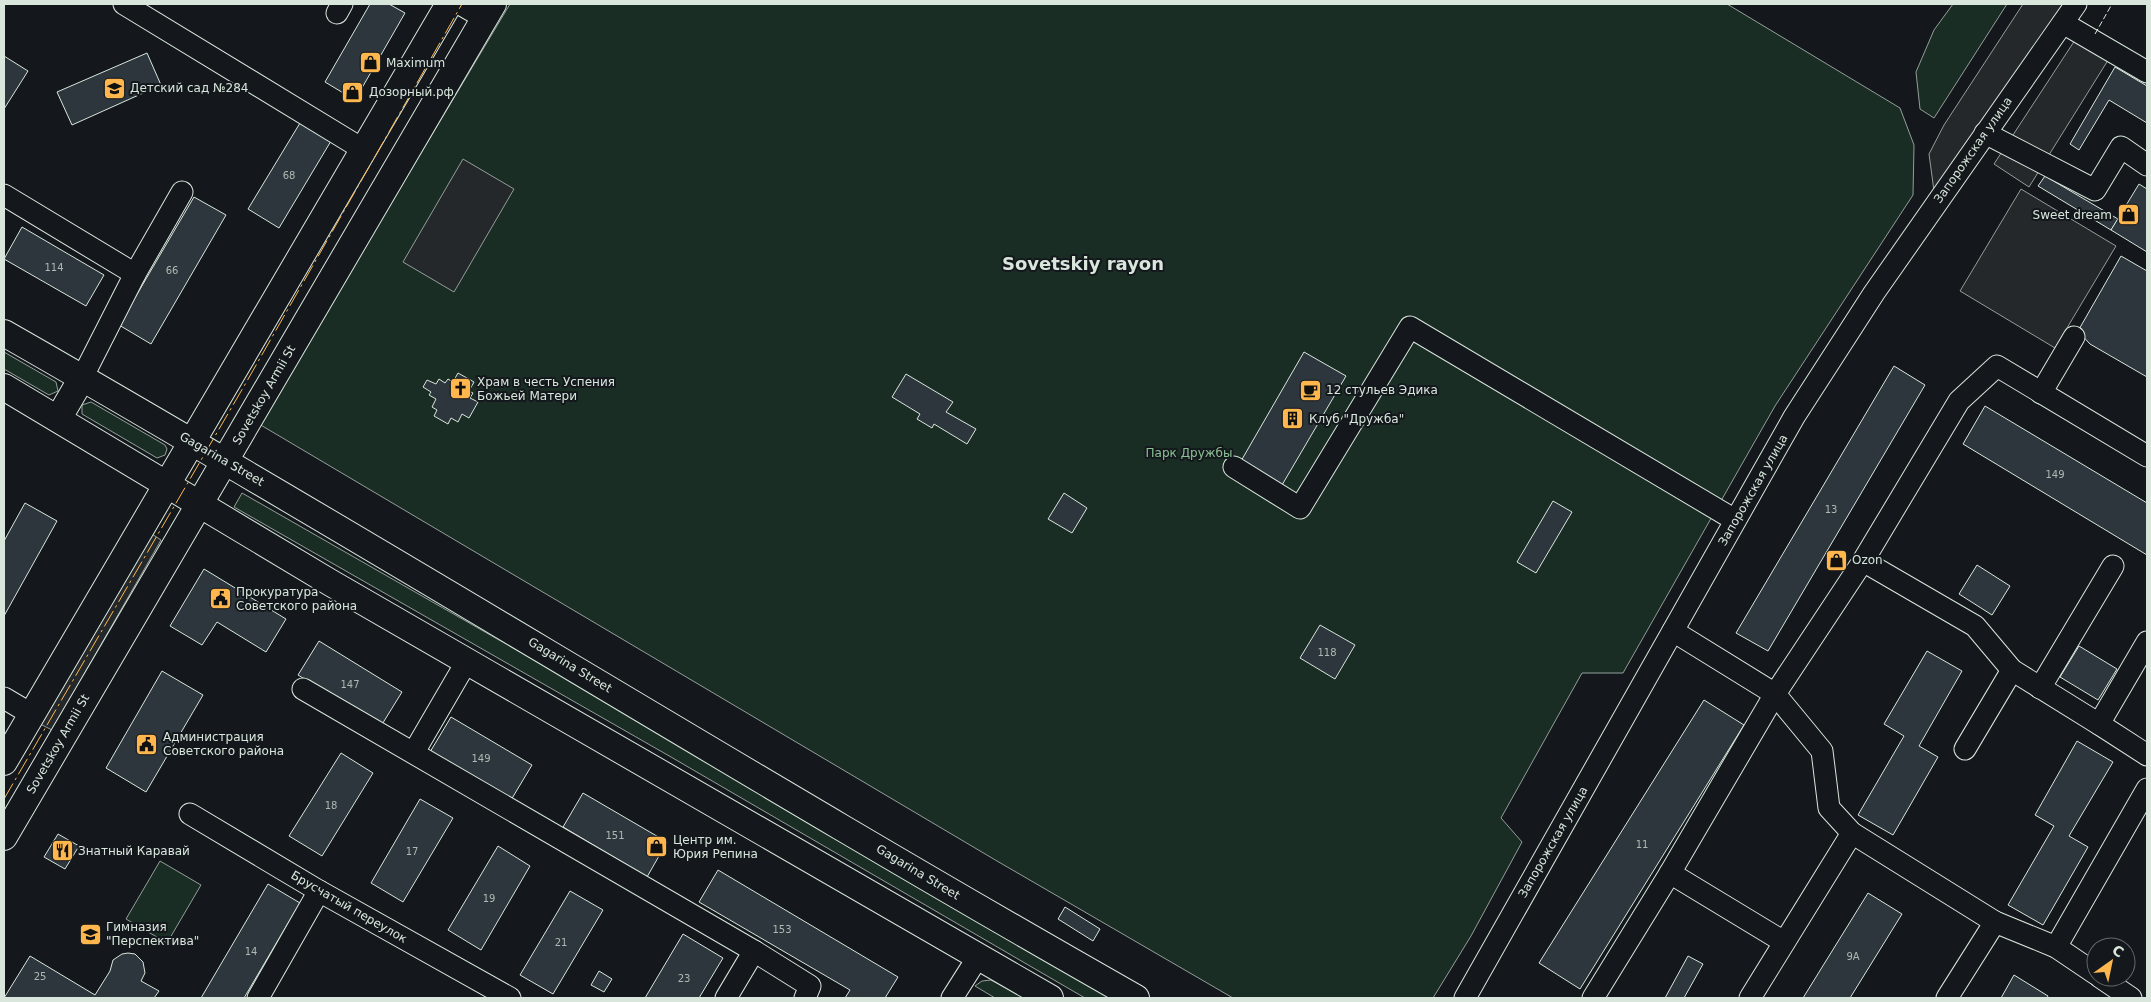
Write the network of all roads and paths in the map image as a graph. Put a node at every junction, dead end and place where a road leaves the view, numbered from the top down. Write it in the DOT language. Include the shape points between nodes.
graph roads {
  1 [pos="124,4"];
  2 [pos="450,4"];
  3 [pos="460,4"];
  4 [pos="2076,4"];
  5 [pos="488,11"];
  6 [pos="2063,23"];
  7 [pos="2147,72"];
  8 [pos="1985,133"];
  9 [pos="364,150"];
  10 [pos="2147,165"];
  11 [pos="182,192"];
  12 [pos="4,195"];
  13 [pos="135,274"];
  14 [pos="4,333"];
  15 [pos="2074,337"];
  16 [pos="82,378"];
  17 [pos="4,387"];
  18 [pos="2041,393"];
  19 [pos="58,419"];
  20 [pos="192,442"];
  21 [pos="2147,456"];
  22 [pos="226,461"];
  23 [pos="1234,467"];
  24 [pos="166,485"];
  25 [pos="199,504"];
  26 [pos="1735,520"];
  27 [pos="1863,561"];
  28 [pos="2113,566"];
  29 [pos="1673,632"];
  30 [pos="2147,642"];
  31 [pos="467,661"];
  32 [pos="2012,670"];
  33 [pos="2040,688"];
  34 [pos="303,689"];
  35 [pos="1775,694"];
  36 [pos="4,698"];
  37 [pos="31,714"];
  38 [pos="2100,724"];
  39 [pos="1965,749"];
  40 [pos="414,752"];
  41 [pos="2147,755"];
  42 [pos="4,762"];
  43 [pos="2147,789"];
  44 [pos="190,814"];
  45 [pos="1852,833"];
  46 [pos="4,837"];
  47 [pos="1670,873"];
  48 [pos="319,890"];
  49 [pos="1995,922"];
  50 [pos="1784,942"];
  51 [pos="2056,947"];
  52 [pos="754,951"];
  53 [pos="978,957"];
  54 [pos="2086,967"];
  55 [pos="2115,987"];
  56 [pos="1470,996"];
  57 [pos="258,998"];
  58 [pos="510,998"];
  59 [pos="726,998"];
  60 [pos="805,998"];
  61 [pos="952,998"];
  62 [pos="1050,998"];
  63 [pos="1136,998"];
  64 [pos="1593,998"];
  65 [pos="1750,998"];
  66 [pos="1947,998"];
  67 [pos="2131,998"];
  1 -- 9 [label="street"];
  2 -- 9 [label="main road"];
  3 -- 5 [label="street"];
  4 -- 6 [label="street, Запорожская улица"];
  5 -- 22 [label="main road, Sovetskoy Armii St"];
  6 -- 7 [label="street"];
  6 -- 8 [label="street, Запорожская улица"];
  8 -- 10 [label="street" via="2095,190 2121,147"];
  8 -- 26 [label="street, Запорожская улица" via="1854,323 1794,417"];
  9 -- 20 [label="main road"];
  11 -- 13 [label="street"];
  12 -- 13 [label="street"];
  13 -- 16 [label="street"];
  14 -- 16 [label="main road, Gagarina Street"];
  15 -- 18 [label="street"];
  16 -- 19 [label="main road"];
  16 -- 20 [label="main road, Gagarina Street"];
  17 -- 19 [label="main road"];
  18 -- 21 [label="street"];
  18 -- 27 [label="street" via="1997,366 1959,402"];
  19 -- 24 [label="main road"];
  20 -- 22 [label="main road, Gagarina Street"];
  20 -- 24 [label="main road"];
  22 -- 25 [label="main road, Sovetskoy Armii St"];
  22 -- 63 [label="main road, Gagarina Street"];
  23 -- 26 [label="street" via="1300,508 1410,327"];
  24 -- 25 [label="main road"];
  24 -- 37 [label="main road"];
  25 -- 31 [label="main road"];
  25 -- 46 [label="main road, Sovetskoy Armii St"];
  26 -- 29 [label="street, Запорожская улица"];
  27 -- 32 [label="street" via="1975,626"];
  27 -- 35 [label="street"];
  28 -- 33 [label="street"];
  29 -- 35 [label="street"];
  29 -- 56 [label="street, Запорожская улица"];
  30 -- 38 [label="street"];
  31 -- 40 [label="street"];
  31 -- 53 [label="main road"];
  32 -- 33 [label="street"];
  32 -- 39 [label="street"];
  33 -- 38 [label="street"];
  34 -- 40 [label="street"];
  35 -- 45 [label="street" via="1822,751 1829,808"];
  35 -- 47 [label="street"];
  36 -- 37 [label="street"];
  37 -- 42 [label="main road"];
  38 -- 41 [label="street"];
  40 -- 52 [label="street"];
  43 -- 51 [label="street"];
  44 -- 48 [label="street, Брусчатый переулок"];
  45 -- 49 [label="street"];
  45 -- 50 [label="street"];
  47 -- 50 [label="street"];
  47 -- 64 [label="street"];
  48 -- 57 [label="street"];
  48 -- 58 [label="street, Брусчатый переулок"];
  49 -- 51 [label="street"];
  49 -- 66 [label="street"];
  50 -- 65 [label="street"];
  51 -- 54 [label="street"];
  52 -- 59 [label="street"];
  52 -- 60 [label="street" via="810,986"];
  53 -- 61 [label="street"];
  53 -- 62 [label="main road"];
  55 -- 67 [label="street"];
}
